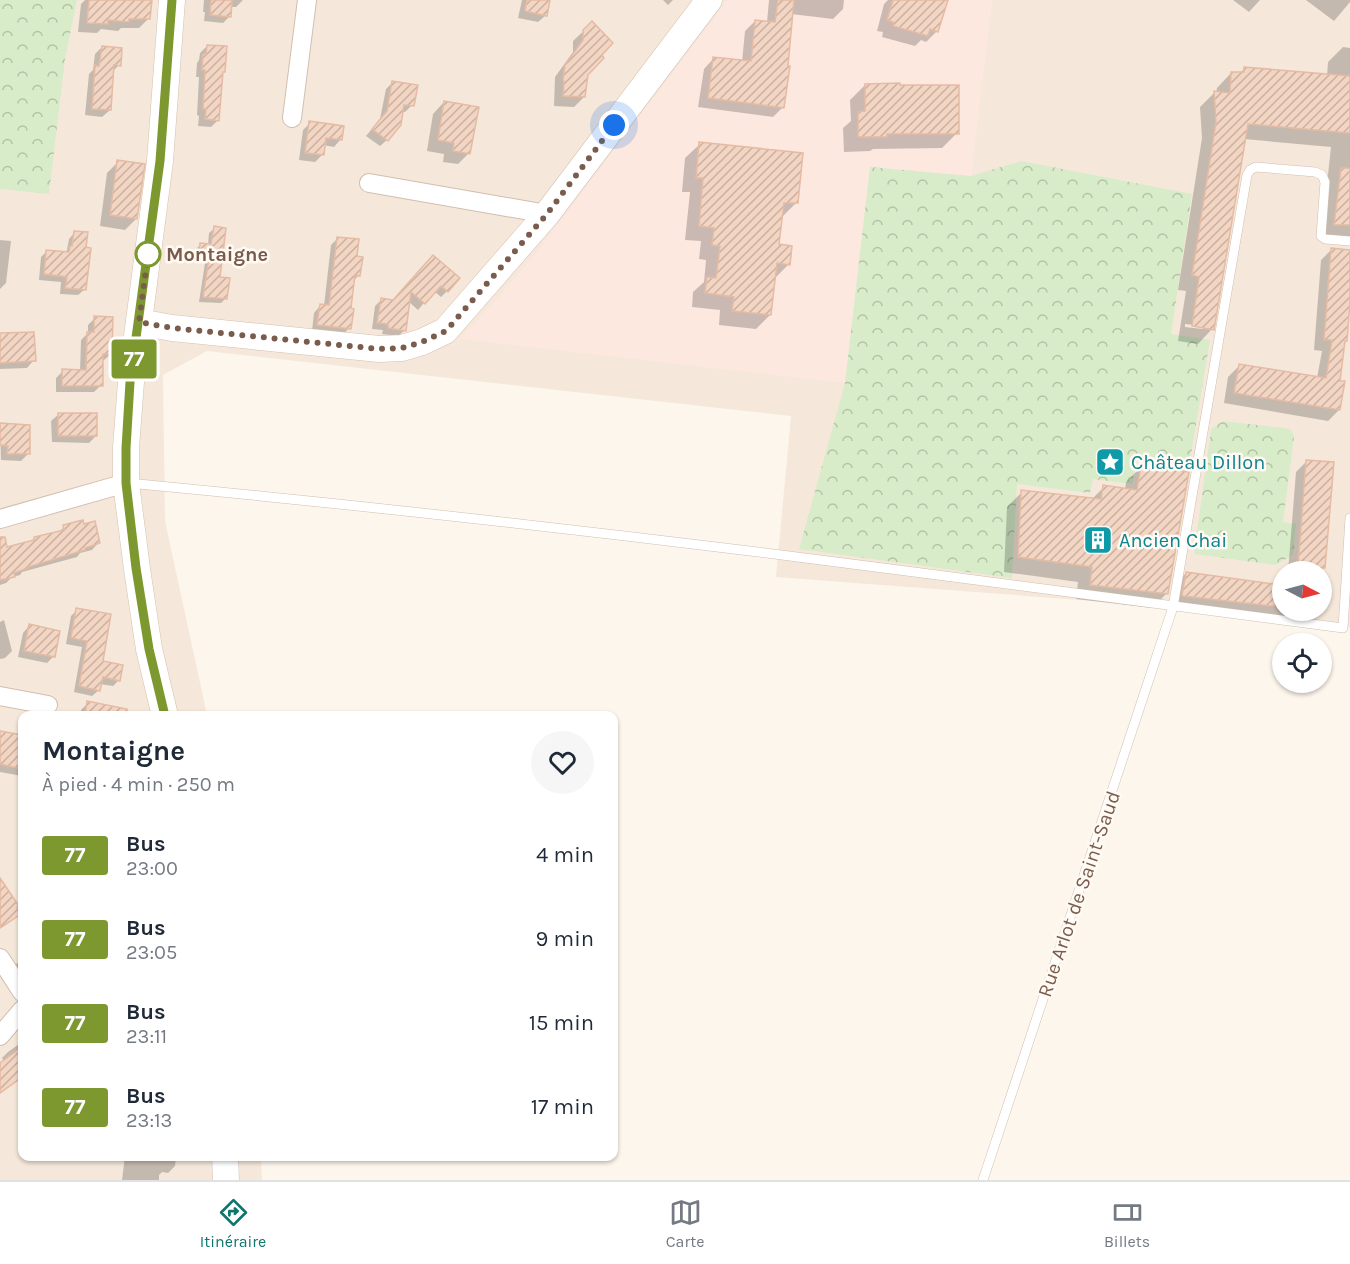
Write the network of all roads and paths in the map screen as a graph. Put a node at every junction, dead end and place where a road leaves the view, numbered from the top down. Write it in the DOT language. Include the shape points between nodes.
graph roads {
  1 [pos="172,0"];
  2 [pos="307,0"];
  3 [pos="709,0"];
  4 [pos="292,118"];
  5 [pos="369,183"];
  6 [pos="547,214"];
  7 [pos="1350,241"];
  8 [pos="139,322"];
  9 [pos="126,483"];
  10 [pos="1350,518"];
  11 [pos="0,519"];
  12 [pos="1173,607"];
  13 [pos="1346,629"];
  14 [pos="0,696"];
  15 [pos="48,705"];
  16 [pos="164,711"];
  17 [pos="0,958"];
  18 [pos="18,986"];
  19 [pos="18,1015"];
  20 [pos="0,1036"];
  21 [pos="225,1161"];
  22 [pos="226,1180"];
  23 [pos="983,1180"];
  1 -- 8 [label="street" via="160,161"];
  2 -- 4 [label="street"];
  3 -- 6 [label="street"];
  5 -- 6 [label="street"];
  6 -- 8 [label="street" via="446,331 402,348 379,349"];
  7 -- 12 [label="lane, Rue Arlot de Saint-Saud" via="1321,236 1325,182 1322,175 1256,166 1250,170"];
  8 -- 9 [label="street" via="128,407"];
  9 -- 11 [label="street"];
  9 -- 12 [label="lane" via="570,530"];
  9 -- 16 [label="street" via="149,649"];
  10 -- 13 [label="lane"];
  12 -- 13 [label="lane"];
  12 -- 23 [label="lane, Rue Arlot de Saint-Saud"];
  14 -- 15 [label="street"];
  17 -- 18 [label="street"];
  19 -- 20 [label="street"];
  21 -- 22 [label="street"];
}
